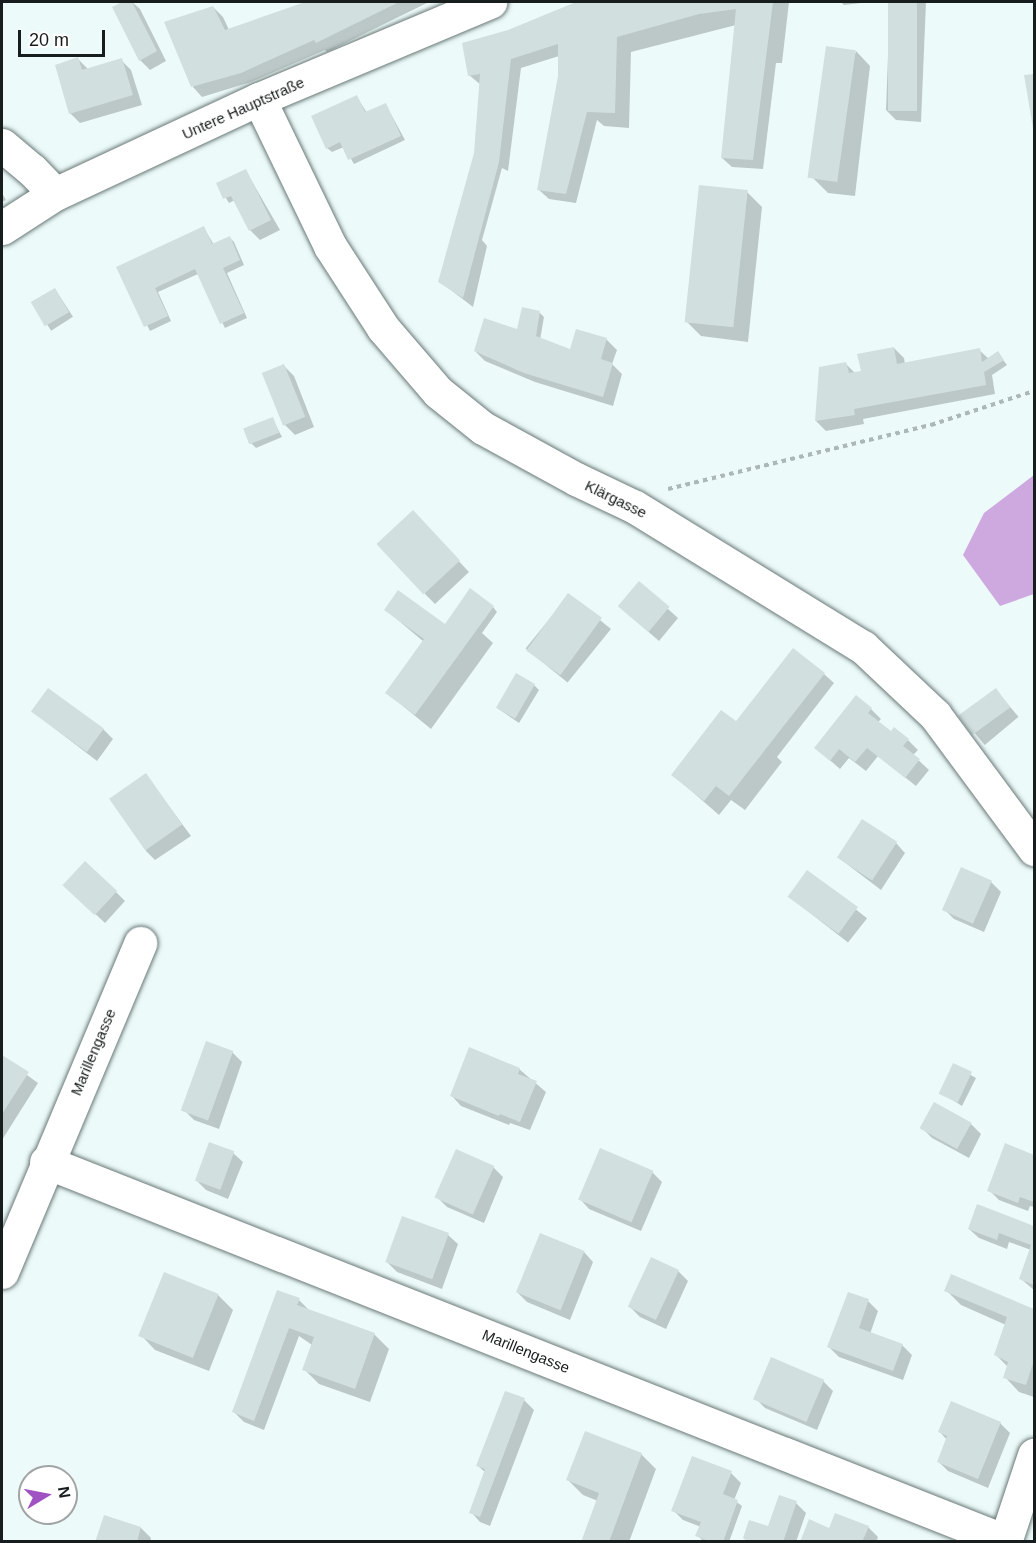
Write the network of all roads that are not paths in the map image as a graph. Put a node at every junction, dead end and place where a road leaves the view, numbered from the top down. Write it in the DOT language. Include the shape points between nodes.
graph roads {
  1 [pos="476,4"];
  2 [pos="259,99"];
  3 [pos="2,145"];
  4 [pos="55,194"];
  5 [pos="2,228"];
  6 [pos="1035,849"];
  7 [pos="140,943"];
  8 [pos="46,1162"];
  9 [pos="2,1272"];
  10 [pos="1035,1455"];
  11 [pos="1005,1541"];
  1 -- 2 [label="street, Untere Hauptstraße"];
  2 -- 4 [label="street, Untere Hauptstraße"];
  2 -- 6 [label="street, Klärgasse" via="330,246 383,328 438,392 483,428 635,507 863,647 935,715"];
  3 -- 4 [label="street"];
  4 -- 5 [label="street, Untere Hauptstraße"];
  7 -- 8 [label="street, Marillengasse"];
  8 -- 9 [label="street, Marillengasse"];
  8 -- 11 [label="street, Marillengasse"];
  10 -- 11 [label="street"];
}
